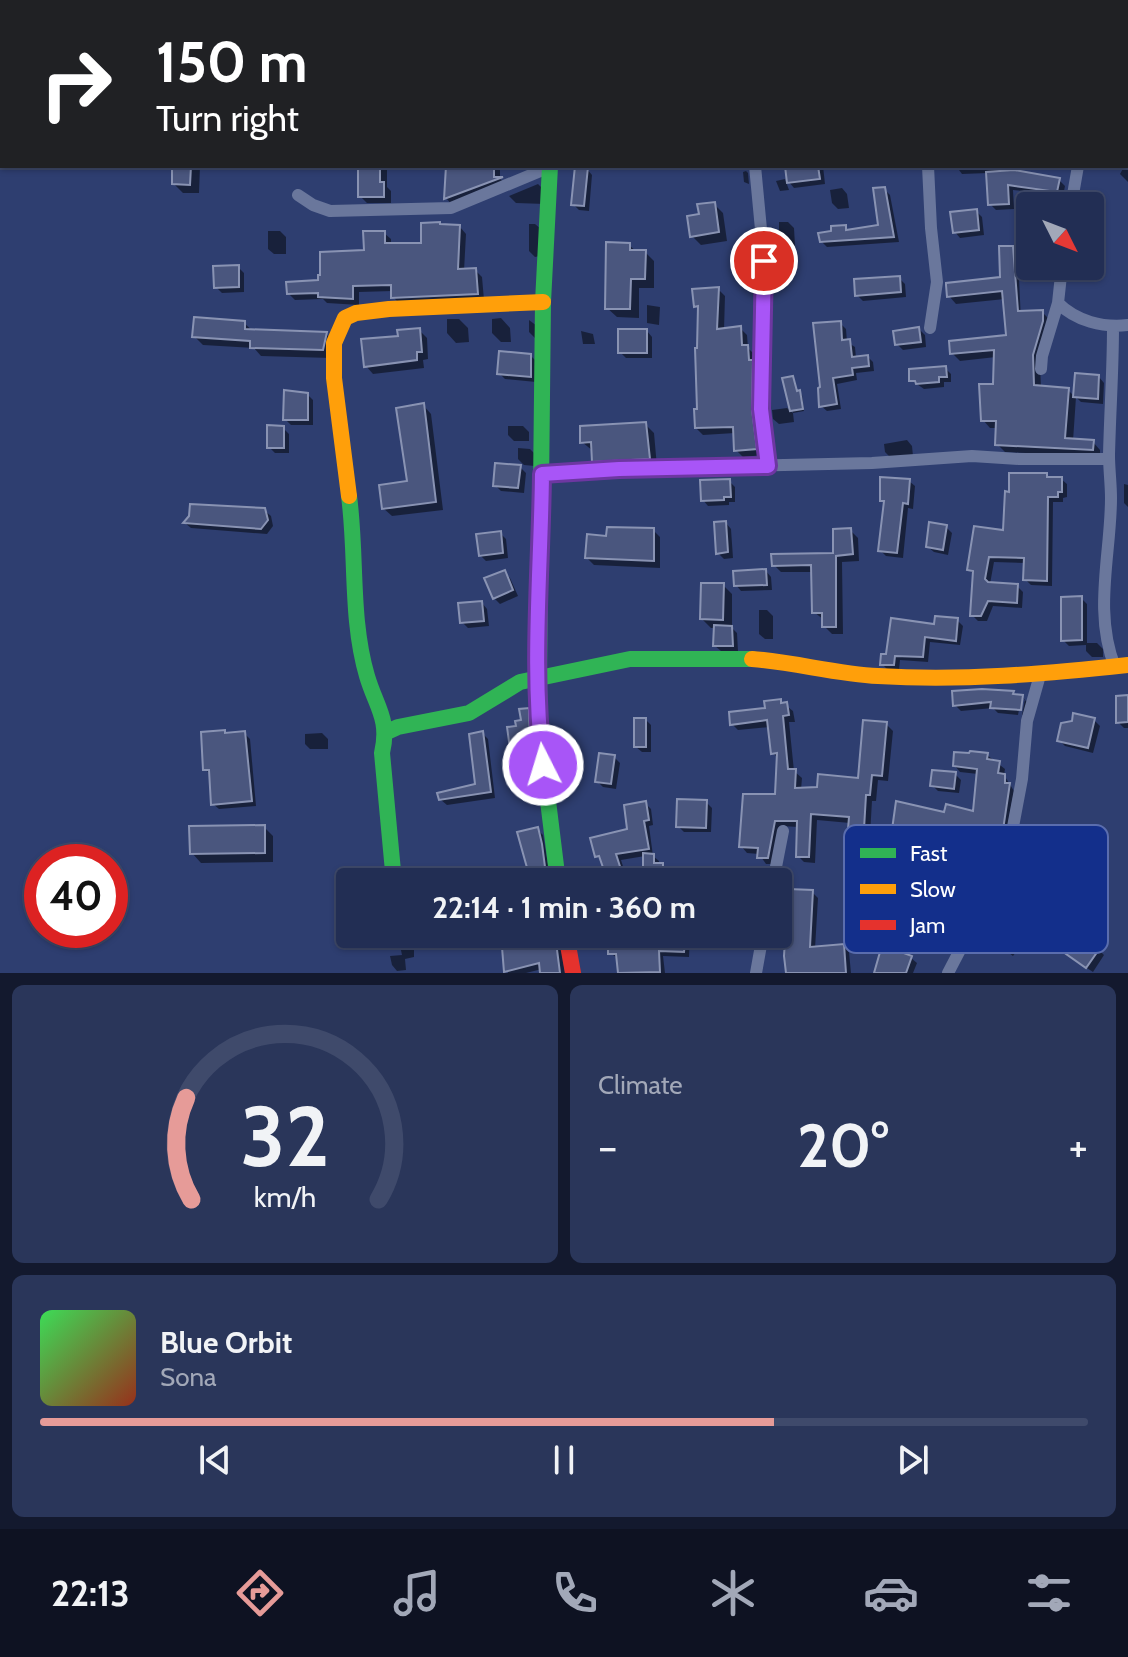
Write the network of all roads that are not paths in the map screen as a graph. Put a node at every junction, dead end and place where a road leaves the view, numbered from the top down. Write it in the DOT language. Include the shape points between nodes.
graph roads {
  1 [pos="545,168"];
  2 [pos="550,168"];
  3 [pos="755,168"];
  4 [pos="928,168"];
  5 [pos="1078,168"];
  6 [pos="1073,192"];
  7 [pos="298,195"];
  8 [pos="1060,280"];
  9 [pos="543,302"];
  10 [pos="1058,303"];
  11 [pos="1128,325"];
  12 [pos="1113,327"];
  13 [pos="930,328"];
  14 [pos="1041,369"];
  15 [pos="1109,459"];
  16 [pos="768,466"];
  17 [pos="542,474"];
  18 [pos="1121,666"];
  19 [pos="1040,675"];
  20 [pos="539,677"];
  21 [pos="387,732"];
  22 [pos="1013,825"];
  23 [pos="783,831"];
  24 [pos="393,868"];
  25 [pos="556,868"];
  26 [pos="776,868"];
  27 [pos="569,948"];
  28 [pos="760,948"];
  29 [pos="958,953"];
  30 [pos="573,973"];
  31 [pos="756,973"];
  32 [pos="948,973"];
  1 -- 7 [label="street" via="451,208 330,211"];
  2 -- 9 [label="street"];
  3 -- 16 [label="street" via="764,261 761,409"];
  4 -- 13 [label="street" via="937,282"];
  5 -- 6 [label="street"];
  8 -- 10 [label="street"];
  9 -- 17 [label="street"];
  9 -- 21 [label="street" via="356,313 345,318 334,343 352,516 357,635"];
  10 -- 12 [label="street" via="1077,318"];
  10 -- 14 [label="street"];
  11 -- 12 [label="street"];
  12 -- 15 [label="street"];
  15 -- 16 [label="street" via="972,456"];
  15 -- 18 [label="street" via="1104,625 1108,649"];
  16 -- 17 [label="street"];
  17 -- 20 [label="street"];
  18 -- 19 [label="street"];
  19 -- 20 [label="street" via="876,676 779,661 684,657 630,659"];
  19 -- 22 [label="street" via="1027,721"];
  20 -- 21 [label="street" via="520,682 469,713"];
  20 -- 25 [label="street" via="540,736"];
  21 -- 24 [label="street" via="382,753"];
  23 -- 26 [label="street"];
  27 -- 30 [label="street"];
  28 -- 31 [label="street"];
  29 -- 32 [label="street"];
}
